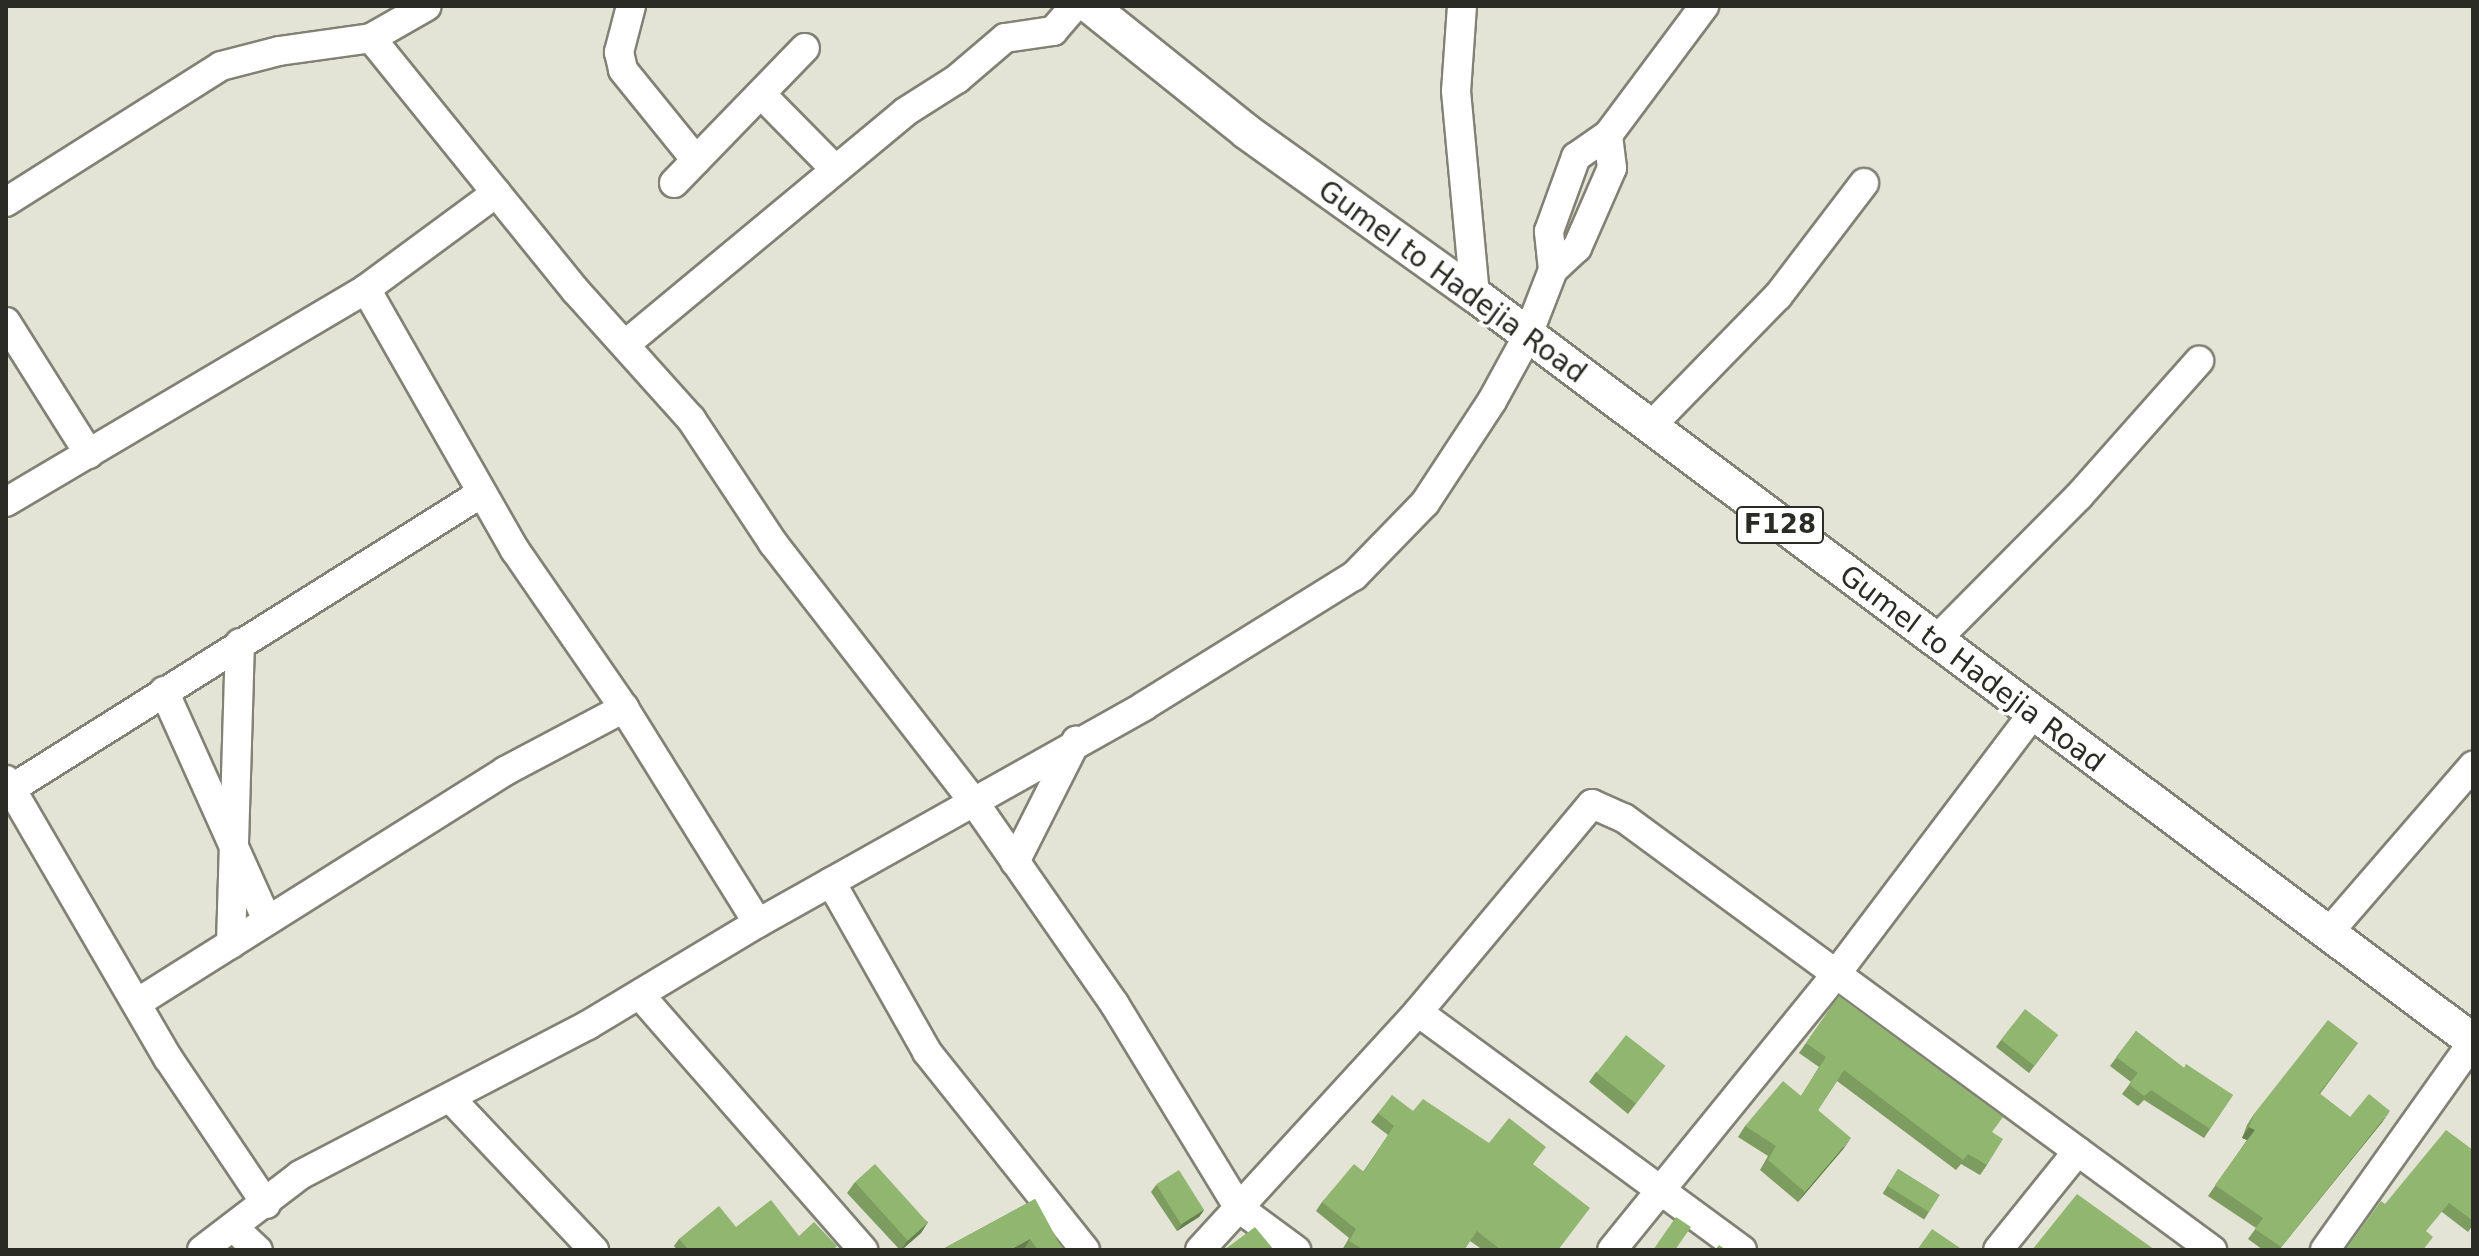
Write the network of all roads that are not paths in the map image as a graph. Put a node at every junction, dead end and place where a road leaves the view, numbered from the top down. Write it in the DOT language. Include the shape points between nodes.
graph roads {
  1 [pos="427,6"];
  2 [pos="631,6"];
  3 [pos="1075,6"];
  4 [pos="1090,6"];
  5 [pos="1462,6"];
  6 [pos="1704,6"];
  7 [pos="371,38"];
  8 [pos="805,48"];
  9 [pos="761,94"];
  10 [pos="1608,135"];
  11 [pos="696,160"];
  12 [pos="834,168"];
  13 [pos="674,183"];
  14 [pos="1864,183"];
  15 [pos="496,193"];
  16 [pos="6,202"];
  17 [pos="1553,270"];
  18 [pos="366,289"];
  19 [pos="1475,295"];
  20 [pos="6,322"];
  21 [pos="1527,337"];
  22 [pos="627,343"];
  23 [pos="2199,361"];
  24 [pos="1649,428"];
  25 [pos="89,454"];
  26 [pos="480,494"];
  27 [pos="6,502"];
  28 [pos="1935,641"];
  29 [pos="240,643"];
  30 [pos="164,691"];
  31 [pos="624,708"];
  32 [pos="2032,715"];
  33 [pos="1076,741"];
  34 [pos="2473,766"];
  35 [pos="8,784"];
  36 [pos="974,802"];
  37 [pos="234,846"];
  38 [pos="1015,862"];
  39 [pos="831,882"];
  40 [pos="267,920"];
  41 [pos="758,923"];
  42 [pos="2329,932"];
  43 [pos="231,944"];
  44 [pos="1836,974"];
  45 [pos="640,995"];
  46 [pos="137,1003"];
  47 [pos="1418,1012"];
  48 [pos="2473,1042"];
  49 [pos="452,1100"];
  50 [pos="2078,1151"];
  51 [pos="1658,1188"];
  52 [pos="266,1204"];
  53 [pos="1239,1208"];
  54 [pos="233,1227"];
  55 [pos="1090,1248"];
  56 [pos="202,1250"];
  57 [pos="258,1250"];
  58 [pos="594,1250"];
  59 [pos="863,1250"];
  60 [pos="1200,1250"];
  61 [pos="1296,1250"];
  62 [pos="1612,1250"];
  63 [pos="1742,1250"];
  64 [pos="1998,1250"];
  65 [pos="2212,1250"];
  66 [pos="2325,1250"];
  1 -- 7 [label="street"];
  2 -- 11 [label="street" via="619,52 623,70"];
  3 -- 12 [label="street" via="1053,31 1005,38"];
  4 -- 19 [label="main road, Gumel to Hadejia Road / F128" via="1247,132"];
  5 -- 19 [label="street" via="1456,91"];
  6 -- 10 [label="street"];
  7 -- 15 [label="street"];
  7 -- 16 [label="street" via="221,66"];
  8 -- 9 [label="street"];
  9 -- 11 [label="street"];
  9 -- 12 [label="street"];
  10 -- 17 [label="street" via="1612,168 1577,248"];
  10 -- 17 [label="street" via="1576,157 1557,199 1549,231"];
  11 -- 13 [label="street"];
  12 -- 22 [label="street"];
  14 -- 24 [label="street" via="1778,296"];
  15 -- 18 [label="street"];
  15 -- 22 [label="street" via="576,291"];
  17 -- 21 [label="street"];
  18 -- 25 [label="street"];
  18 -- 26 [label="street"];
  19 -- 21 [label="main road, Gumel to Hadejia Road / F128"];
  20 -- 25 [label="street"];
  21 -- 24 [label="main road, Gumel to Hadejia Road / F128"];
  21 -- 33 [label="street" via="1484,415 1425,503 1354,576 1144,706"];
  22 -- 36 [label="street" via="691,419 773,543"];
  23 -- 28 [label="street" via="2079,496"];
  24 -- 28 [label="main road, Gumel to Hadejia Road / F128"];
  25 -- 27 [label="street"];
  26 -- 29 [label="street"];
  26 -- 31 [label="street"];
  28 -- 32 [label="main road, Gumel to Hadejia Road / F128"];
  29 -- 30 [label="street"];
  29 -- 37 [label="street"];
  30 -- 35 [label="street"];
  30 -- 37 [label="street"];
  31 -- 40 [label="street" via="505,771"];
  31 -- 41 [label="street"];
  32 -- 42 [label="main road, Gumel to Hadejia Road / F128"];
  32 -- 44 [label="street"];
  33 -- 36 [label="street"];
  33 -- 38 [label="street"];
  34 -- 42 [label="street"];
  35 -- 46 [label="street"];
  36 -- 38 [label="street"];
  36 -- 39 [label="street"];
  37 -- 40 [label="street"];
  37 -- 43 [label="street"];
  38 -- 53 [label="street" via="1115,1005"];
  39 -- 41 [label="street"];
  39 -- 55 [label="street" via="927,1052"];
  40 -- 43 [label="street"];
  41 -- 45 [label="street"];
  42 -- 48 [label="main road, Gumel to Hadejia Road / F128"];
  43 -- 46 [label="street"];
  44 -- 47 [label="street" via="1624,818 1592,804"];
  44 -- 50 [label="street"];
  44 -- 51 [label="street"];
  45 -- 49 [label="street"];
  45 -- 59 [label="street"];
  46 -- 52 [label="street" via="205,1119"];
  47 -- 51 [label="street"];
  47 -- 53 [label="street"];
  48 -- 66 [label="street"];
  49 -- 52 [label="street" via="300,1175"];
  49 -- 58 [label="street"];
  50 -- 64 [label="street"];
  50 -- 65 [label="street"];
  51 -- 62 [label="street"];
  51 -- 63 [label="street"];
  52 -- 54 [label="street"];
  53 -- 60 [label="street"];
  53 -- 61 [label="street"];
  54 -- 56 [label="street"];
  54 -- 57 [label="street"];
}
